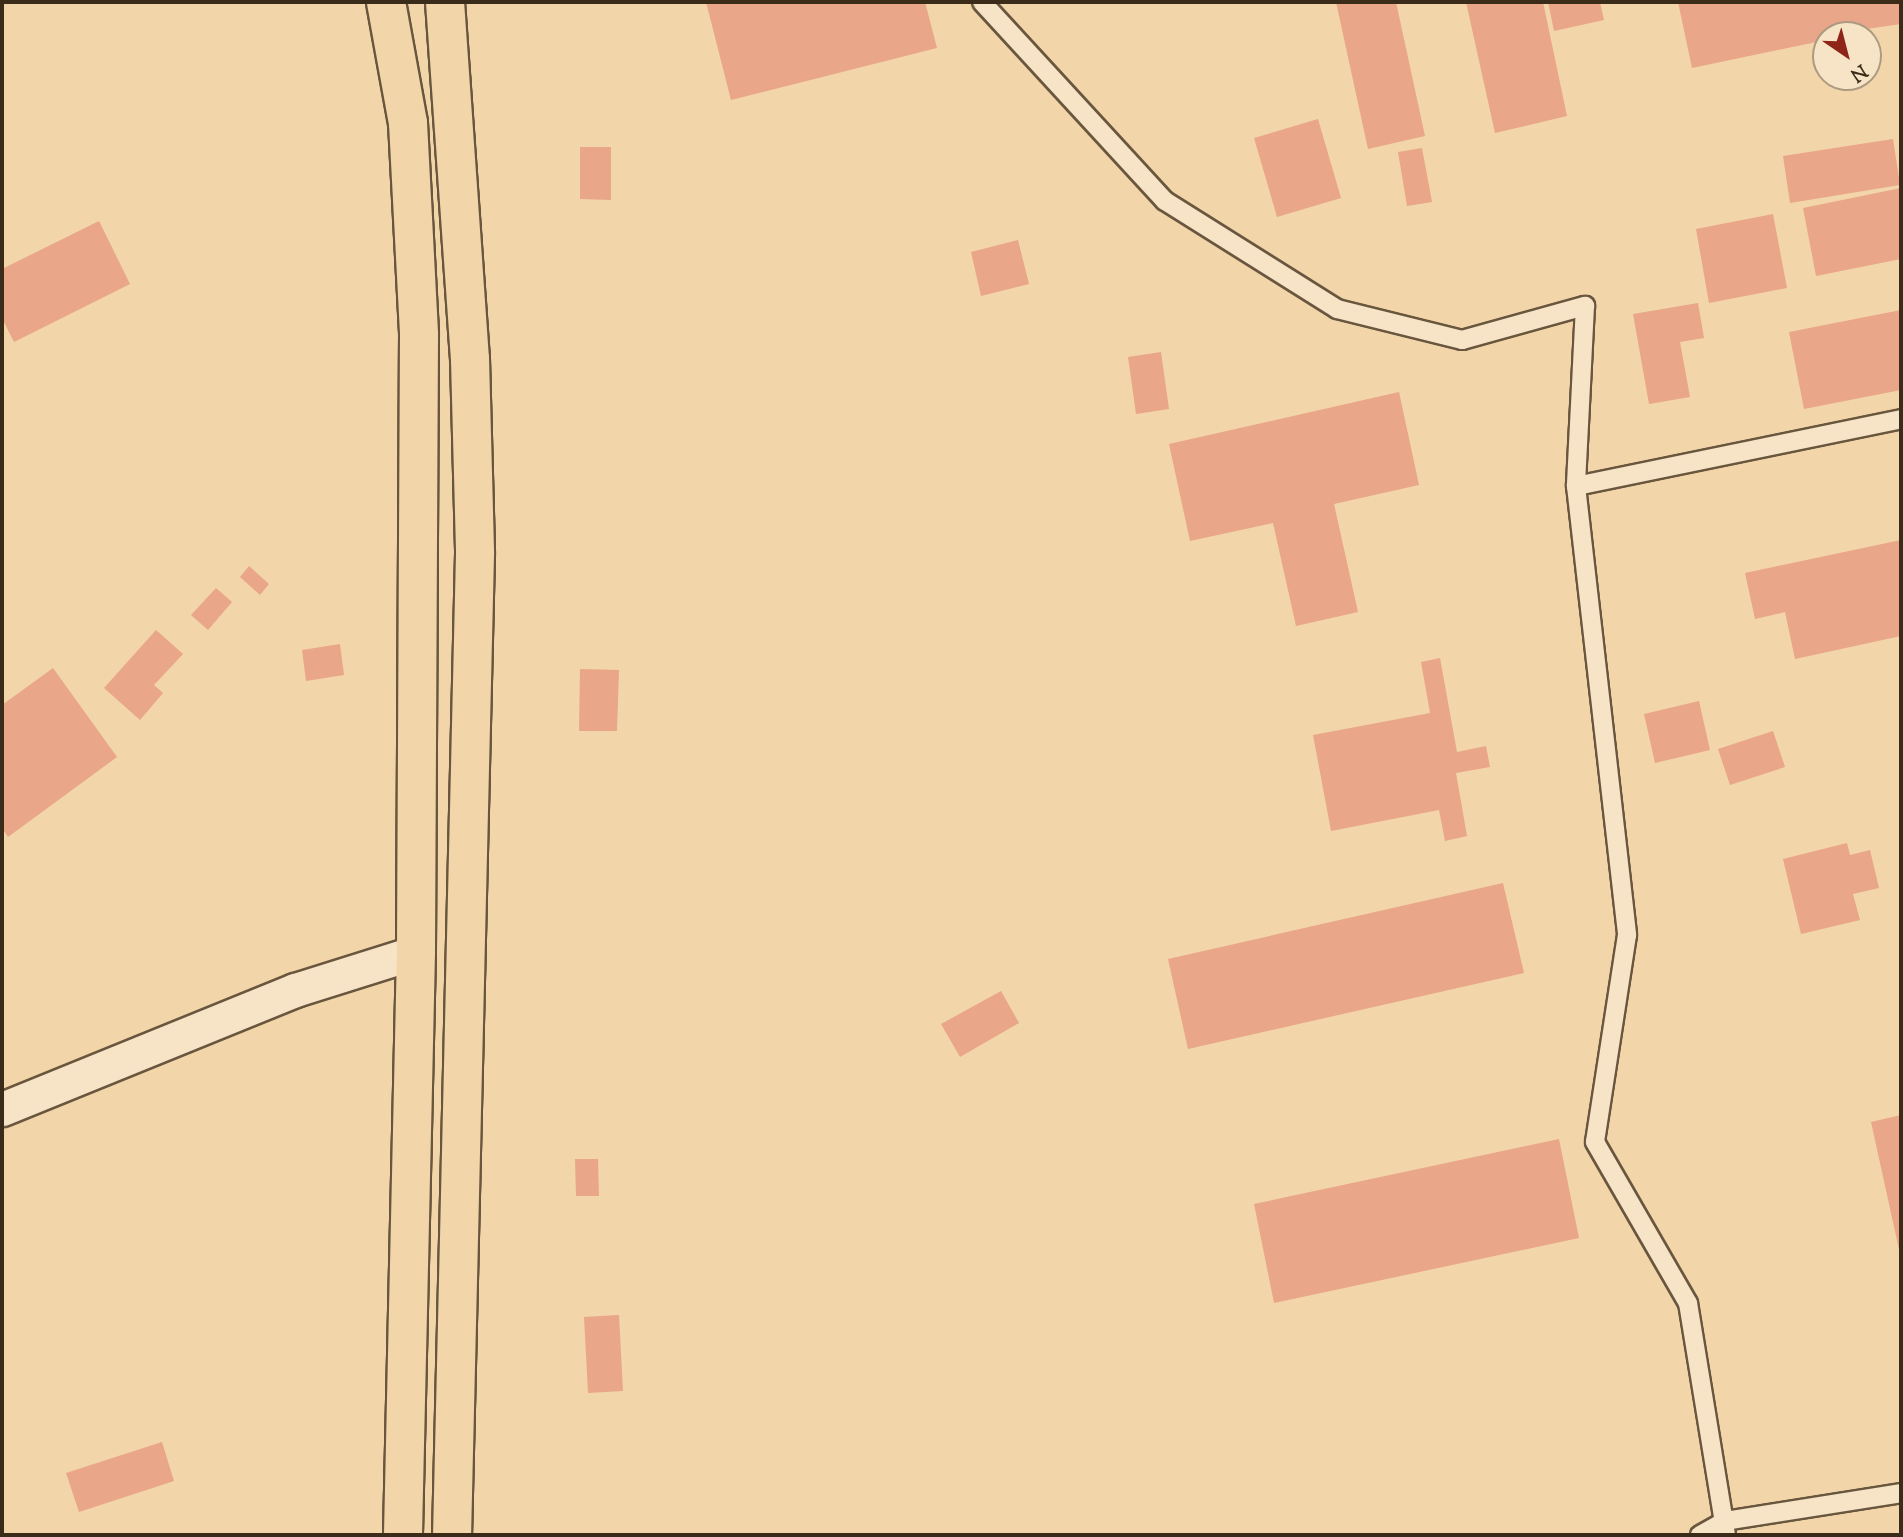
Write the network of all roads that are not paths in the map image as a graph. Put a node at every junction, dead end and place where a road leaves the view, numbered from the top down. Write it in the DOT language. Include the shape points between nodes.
graph roads {
  1 [pos="386,2"];
  2 [pos="445,2"];
  3 [pos="982,2"];
  4 [pos="1901,419"];
  5 [pos="1576,486"];
  6 [pos="416,952"];
  7 [pos="2,1109"];
  8 [pos="1901,1493"];
  9 [pos="1726,1528"];
  10 [pos="403,1535"];
  11 [pos="452,1535"];
  12 [pos="1700,1535"];
  1 -- 6 [label="highway" via="408,122 419,335"];
  2 -- 11 [label="highway" via="470,359 475,554"];
  3 -- 5 [label="lane" via="1164,201 1338,309 1462,340 1585,306"];
  4 -- 5 [label="lane"];
  5 -- 9 [label="lane" via="1627,934 1595,1142 1688,1303"];
  6 -- 7 [label="street" via="295,990"];
  6 -- 10 [label="highway"];
  8 -- 9 [label="lane"];
  9 -- 12 [label="lane"];
}
